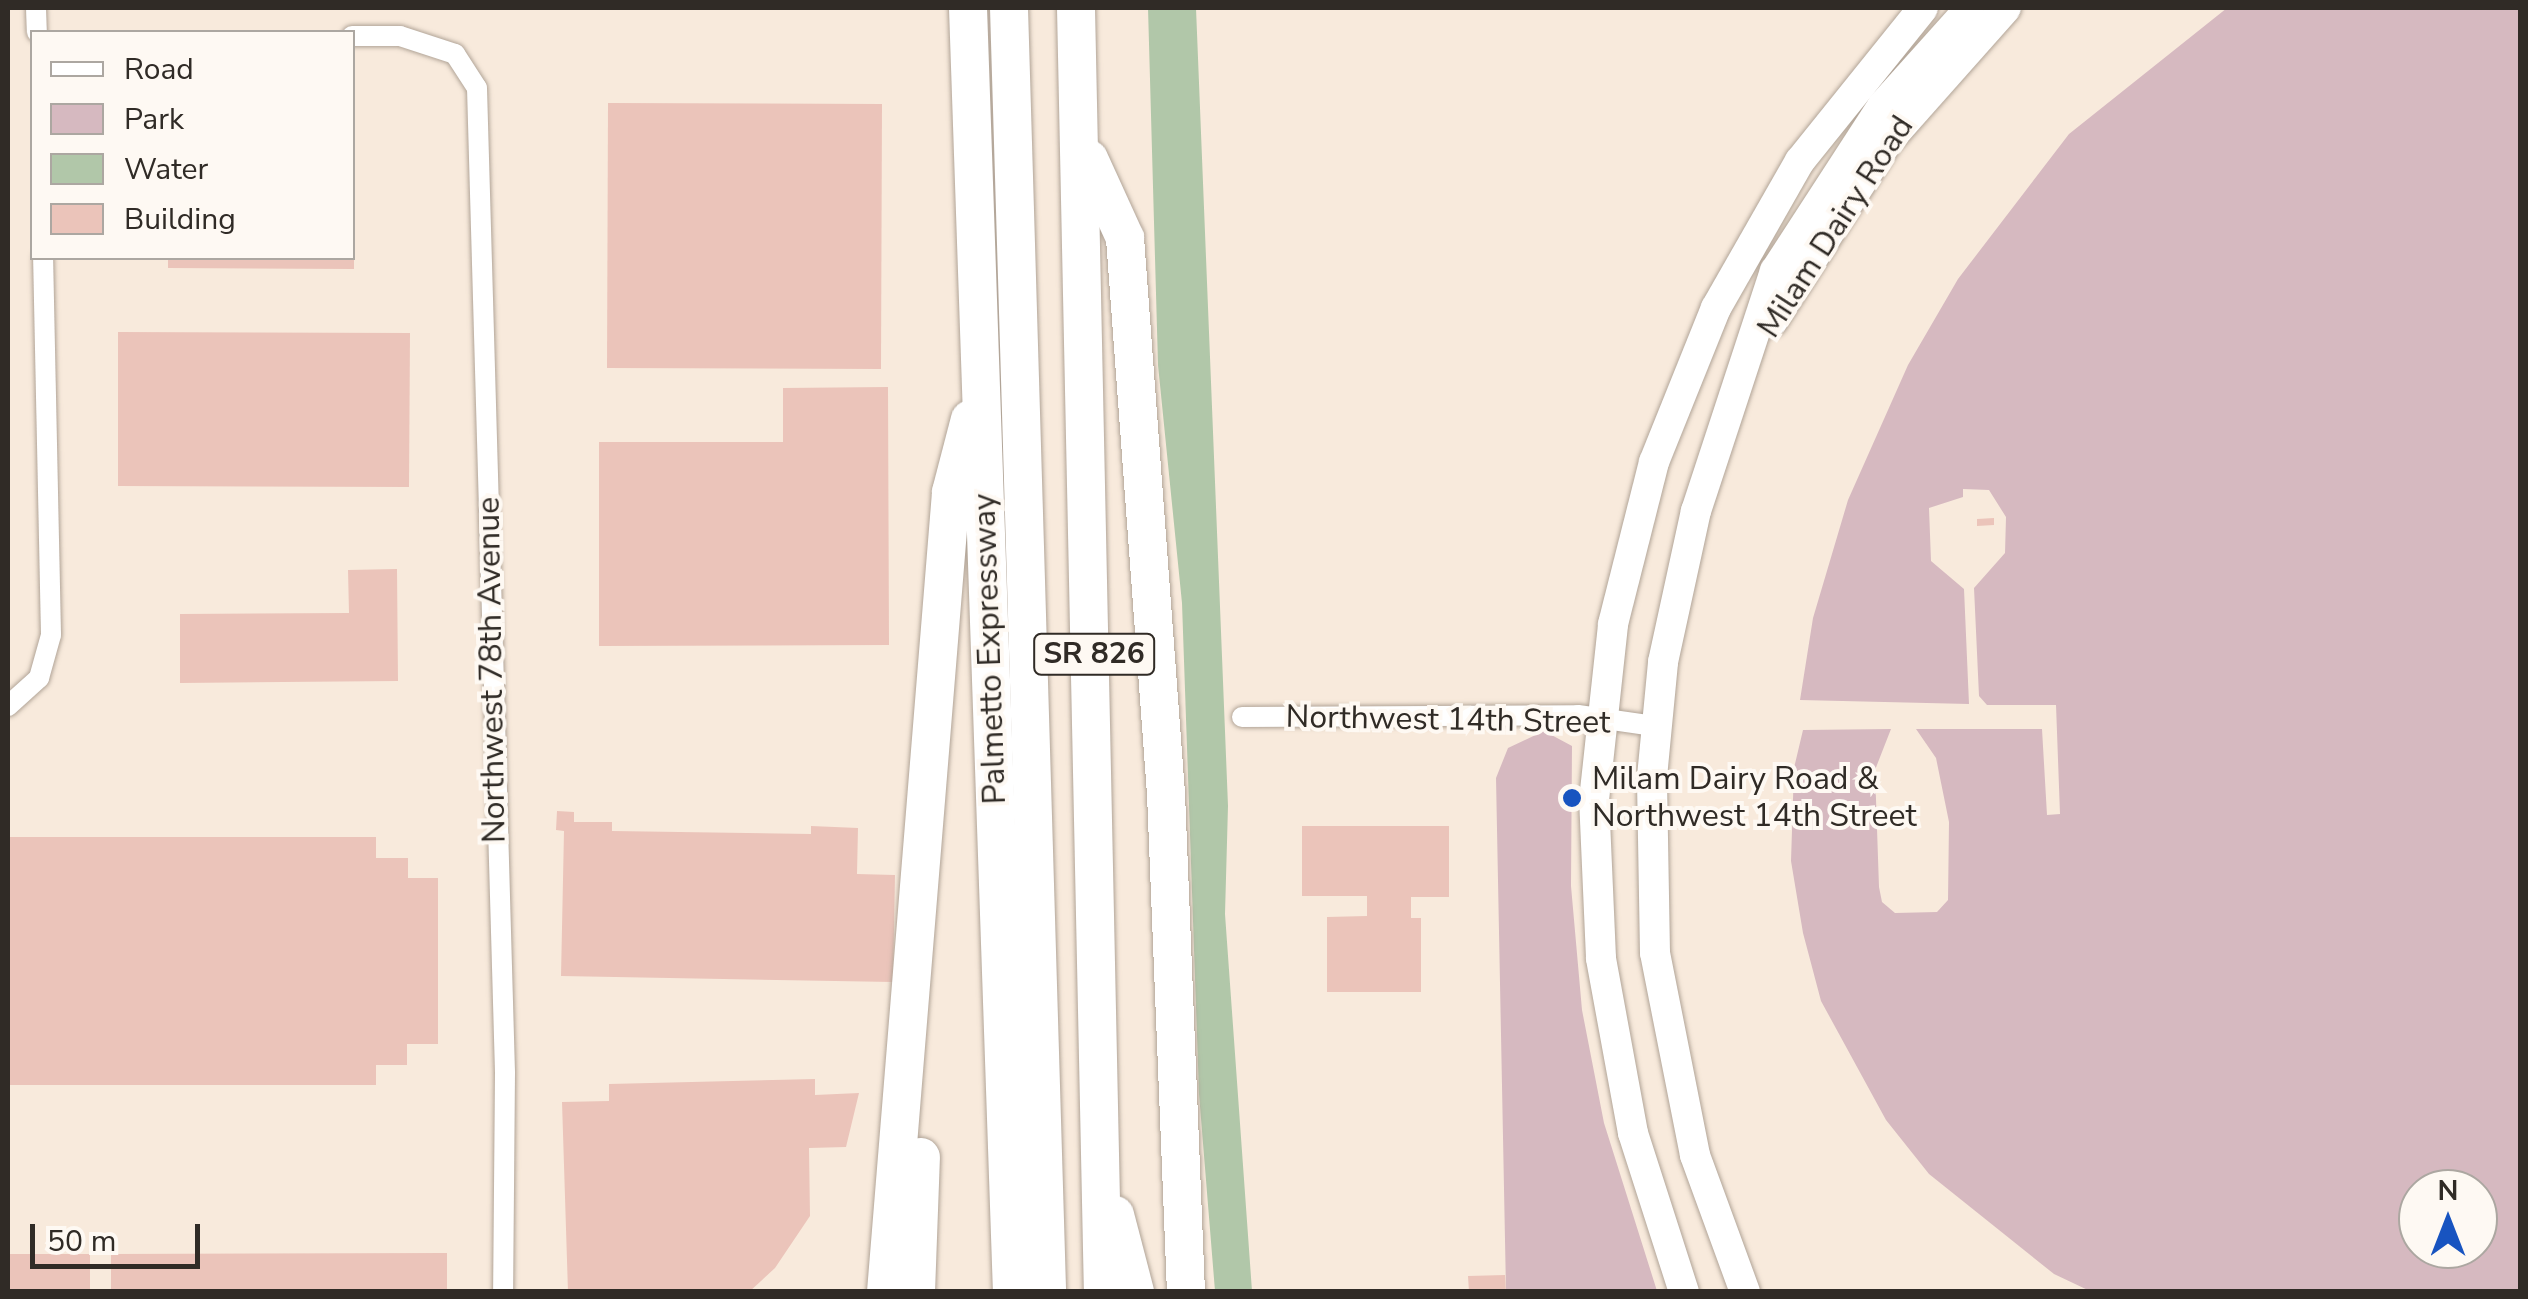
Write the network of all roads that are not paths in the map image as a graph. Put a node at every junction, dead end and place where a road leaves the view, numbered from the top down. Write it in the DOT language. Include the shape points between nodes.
graph roads {
  1 [pos="968,8"];
  2 [pos="1009,8"];
  3 [pos="1034,8"];
  4 [pos="1076,8"];
  5 [pos="1923,8"];
  6 [pos="1970,8"];
  7 [pos="2006,8"];
  8 [pos="355,36"];
  9 [pos="1080,138"];
  10 [pos="43,260"];
  11 [pos="1749,359"];
  12 [pos="980,380"];
  13 [pos="8,706"];
  14 [pos="1242,717"];
  15 [pos="1600,719"];
  16 [pos="1654,726"];
  17 [pos="916,975"];
  18 [pos="1102,1169"];
  19 [pos="502,1292"];
  20 [pos="886,1292"];
  21 [pos="916,1292"];
  22 [pos="1012,1292"];
  23 [pos="1047,1292"];
  24 [pos="1071,1292"];
  25 [pos="1103,1292"];
  26 [pos="1135,1292"];
  27 [pos="1186,1292"];
  28 [pos="1684,1292"];
  29 [pos="1745,1292"];
  1 -- 12 [label="highway, Palmetto Expressway / SR 826"];
  2 -- 23 [label="highway"];
  3 -- 24 [label="highway"];
  4 -- 9 [label="highway, SR 826"];
  5 -- 15 [label="main road, Milam Dairy Road" via="1800,161 1698,345 1630,540"];
  6 -- 11 [label="main road, Milam Dairy Road" via="1883,105 1818,196 1775,272"];
  7 -- 11 [label="main road, Milam Dairy Road" via="1887,142"];
  8 -- 19 [label="street, Northwest 78th Avenue" via="400,36 455,54 478,88 505,1073"];
  9 -- 18 [label="highway, SR 826"];
  9 -- 27 [label="highway" via="1125,238 1166,794"];
  10 -- 13 [label="street" via="52,619 49,650 32,688"];
  11 -- 16 [label="main road, Milam Dairy Road" via="1696,511"];
  12 -- 17 [label="highway" via="951,492"];
  12 -- 22 [label="highway, Palmetto Expressway / SR 826"];
  14 -- 15 [label="street, Northwest 14th Street"];
  15 -- 16 [label="street, Northwest 14th Street"];
  15 -- 28 [label="main road, Milam Dairy Road" via="1594,800 1606,1000 1646,1181"];
  16 -- 29 [label="main road, Milam Dairy Road" via="1652,913 1664,1014 1694,1155"];
  17 -- 20 [label="highway"];
  17 -- 21 [label="highway" via="922,1144"];
  18 -- 25 [label="highway, SR 826"];
  18 -- 26 [label="highway"];
}
